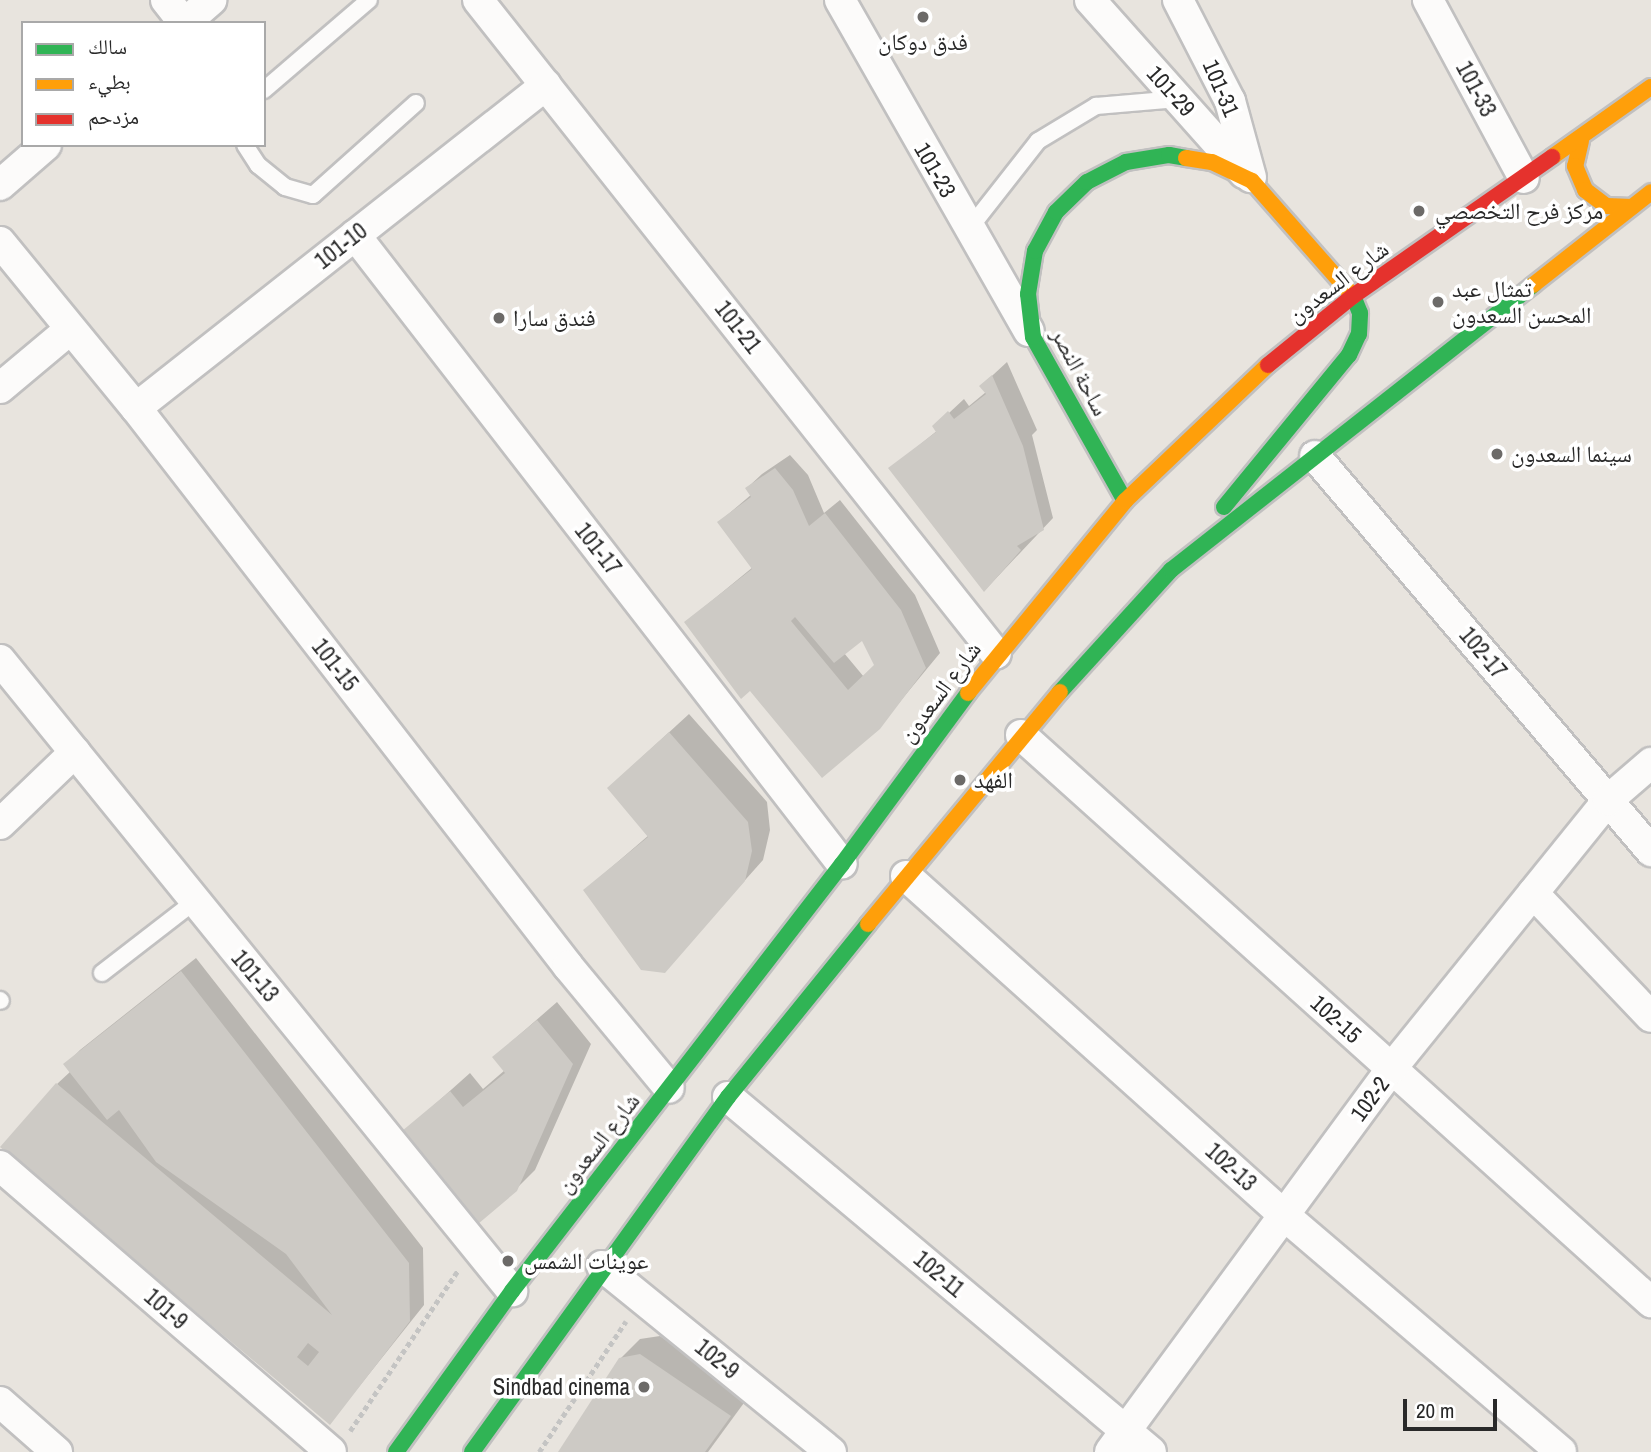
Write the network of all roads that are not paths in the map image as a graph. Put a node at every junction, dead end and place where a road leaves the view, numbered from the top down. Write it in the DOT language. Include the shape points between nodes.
graph roads {
  1 [pos="166,0"];
  2 [pos="211,0"];
  3 [pos="369,0"];
  4 [pos="478,0"];
  5 [pos="840,0"];
  6 [pos="1090,0"];
  7 [pos="1178,0"];
  8 [pos="1428,0"];
  9 [pos="182,21"];
  10 [pos="186,21"];
  11 [pos="546,85"];
  12 [pos="1651,87"];
  13 [pos="266,88"];
  14 [pos="1178,99"];
  15 [pos="416,103"];
  16 [pos="1581,141"];
  17 [pos="44,147"];
  18 [pos="246,147"];
  19 [pos="1524,178"];
  20 [pos="1252,181"];
  21 [pos="0,185"];
  22 [pos="1651,192"];
  23 [pos="1632,207"];
  24 [pos="969,229"];
  25 [pos="355,235"];
  26 [pos="0,242"];
  27 [pos="1353,296"];
  28 [pos="69,330"];
  29 [pos="1033,337"];
  30 [pos="0,388"];
  31 [pos="136,408"];
  32 [pos="1315,456"];
  33 [pos="1125,501"];
  34 [pos="1171,570"];
  35 [pos="996,654"];
  36 [pos="0,660"];
  37 [pos="1021,736"];
  38 [pos="75,752"];
  39 [pos="1651,763"];
  40 [pos="1608,800"];
  41 [pos="0,824"];
  42 [pos="1651,851"];
  43 [pos="842,864"];
  44 [pos="906,876"];
  45 [pos="1533,893"];
  46 [pos="194,902"];
  47 [pos="102,973"];
  48 [pos="1651,1017"];
  49 [pos="1391,1069"];
  50 [pos="668,1088"];
  51 [pos="728,1097"];
  52 [pos="0,1166"];
  53 [pos="1285,1216"];
  54 [pos="602,1266"];
  55 [pos="512,1291"];
  56 [pos="1651,1302"];
  57 [pos="0,1402"];
  58 [pos="1118,1441"];
  59 [pos="337,1447"];
  60 [pos="57,1452"];
  61 [pos="396,1452"];
  62 [pos="472,1452"];
  63 [pos="831,1452"];
  64 [pos="1151,1452"];
  65 [pos="1561,1452"];
  1 -- 9 [label="street"];
  2 -- 10 [label="street"];
  3 -- 13 [label="lane"];
  4 -- 11 [label="street, 101-21"];
  5 -- 24 [label="street, 101-23"];
  6 -- 14 [label="street, 101-29"];
  7 -- 20 [label="street, 101-31" via="1230,101"];
  8 -- 19 [label="street, 101-33"];
  11 -- 25 [label="street, 101-10"];
  11 -- 35 [label="street, 101-21"];
  12 -- 16 [label="main road, شارع السعدون"];
  14 -- 20 [label="street, 101-29"];
  14 -- 24 [label="lane" via="1096,106 1038,141"];
  15 -- 18 [label="lane" via="313,195 285,187 258,165"];
  16 -- 19 [label="main road, شارع السعدون"];
  16 -- 23 [label="main road" via="1575,166 1584,190 1605,206"];
  17 -- 21 [label="street"];
  19 -- 27 [label="main road, شارع السعدون"];
  20 -- 27 [label="main road, ساحة النصر"];
  20 -- 29 [label="main road, ساحة النصر" via="1212,162 1169,155 1126,162 1087,182 1056,212 1035,251 1028,294"];
  22 -- 23 [label="main road"];
  23 -- 32 [label="main road"];
  24 -- 29 [label="street, 101-23"];
  25 -- 31 [label="street, 101-10"];
  25 -- 43 [label="street, 101-17"];
  26 -- 28 [label="street, 101-15"];
  27 -- 33 [label="main road, شارع السعدون" via="1264,368"];
  27 -- 34 [label="main road" via="1360,313 1359,334 1341,366"];
  28 -- 30 [label="street"];
  28 -- 31 [label="street, 101-15"];
  29 -- 33 [label="main road, ساحة النصر"];
  31 -- 50 [label="street, 101-15" via="568,966"];
  32 -- 34 [label="main road"];
  32 -- 40 [label="street, 102-17"];
  33 -- 35 [label="main road, شارع السعدون"];
  34 -- 37 [label="main road"];
  35 -- 43 [label="main road, شارع السعدون"];
  36 -- 38 [label="street, 101-13"];
  37 -- 44 [label="main road"];
  37 -- 49 [label="street, 102-15"];
  38 -- 41 [label="street"];
  38 -- 46 [label="street, 101-13"];
  39 -- 40 [label="street, 102-2"];
  40 -- 42 [label="street, 102-17"];
  40 -- 45 [label="street, 102-2"];
  43 -- 50 [label="main road, شارع السعدون"];
  44 -- 51 [label="main road"];
  44 -- 53 [label="street, 102-13"];
  45 -- 48 [label="street"];
  45 -- 49 [label="street, 102-2"];
  46 -- 47 [label="lane"];
  46 -- 55 [label="street, 101-13"];
  49 -- 53 [label="street, 102-2"];
  49 -- 56 [label="street, 102-15"];
  50 -- 55 [label="main road, شارع السعدون"];
  51 -- 54 [label="main road"];
  51 -- 58 [label="street, 102-11"];
  52 -- 59 [label="street, 101-9"];
  53 -- 58 [label="street, 102-2"];
  53 -- 65 [label="street, 102-13"];
  54 -- 62 [label="main road"];
  54 -- 63 [label="street, 102-9"];
  55 -- 61 [label="main road, شارع السعدون"];
  57 -- 60 [label="street"];
  58 -- 64 [label="street, 102-11"];
}
